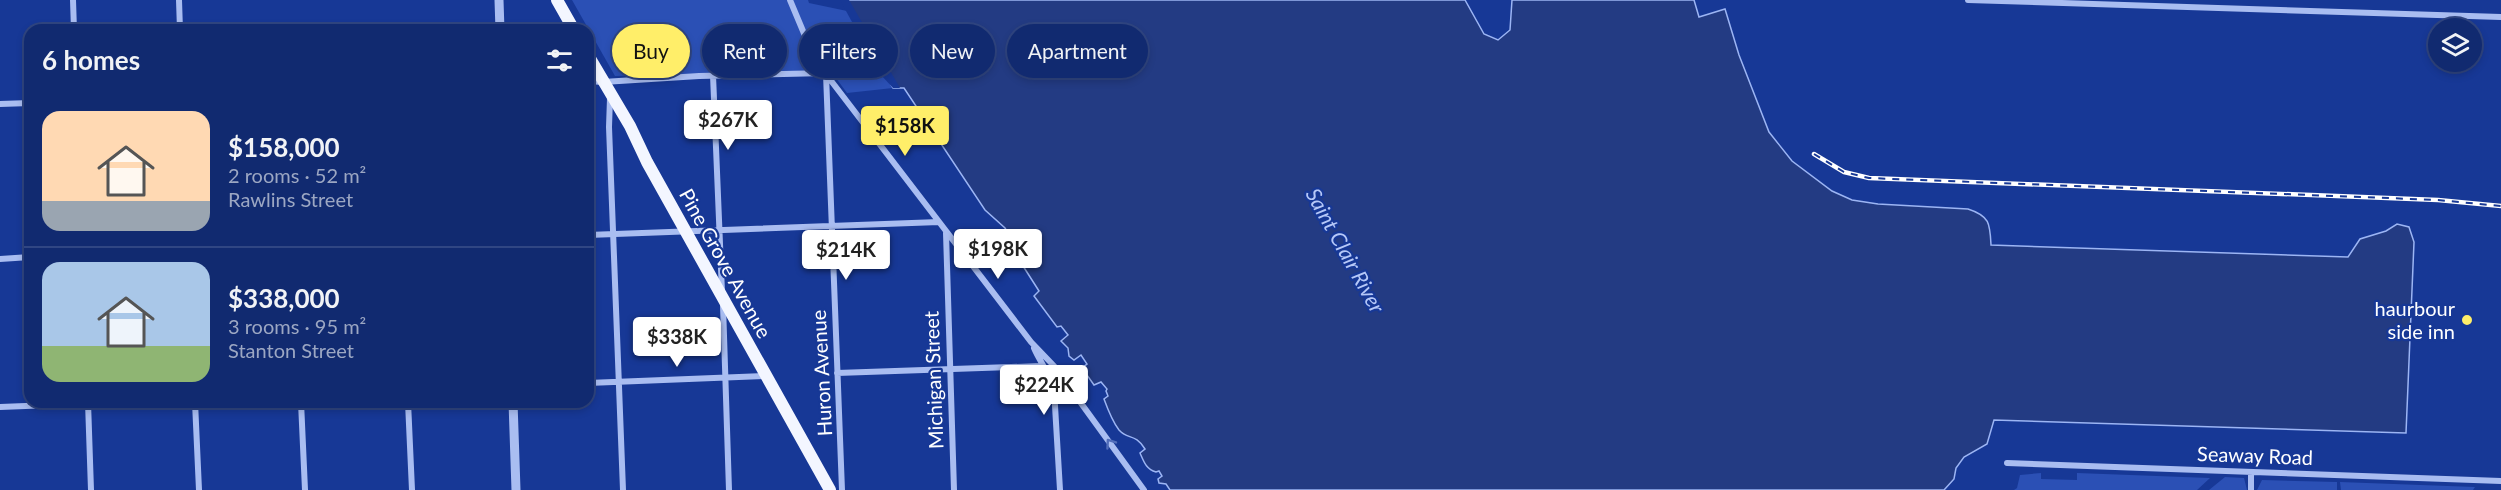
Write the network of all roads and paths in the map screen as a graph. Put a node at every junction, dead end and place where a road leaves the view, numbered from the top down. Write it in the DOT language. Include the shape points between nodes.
graph roads {
  1 [pos="73,0"];
  2 [pos="179,0"];
  3 [pos="499,0"];
  4 [pos="558,0"];
  5 [pos="790,0"];
  6 [pos="1968,0"];
  7 [pos="2501,16"];
  8 [pos="74,24"];
  9 [pos="180,24"];
  10 [pos="500,24"];
  11 [pos="571,24"];
  12 [pos="800,24"];
  13 [pos="594,66"];
  14 [pos="702,76"];
  15 [pos="712,78"];
  16 [pos="826,78"];
  17 [pos="829,78"];
  18 [pos="594,81"];
  19 [pos="603,82"];
  20 [pos="610,95"];
  21 [pos="24,103"];
  22 [pos="0,104"];
  23 [pos="939,222"];
  24 [pos="832,225"];
  25 [pos="720,230"];
  26 [pos="685,231"];
  27 [pos="946,232"];
  28 [pos="613,234"];
  29 [pos="594,235"];
  30 [pos="24,257"];
  31 [pos="0,259"];
  32 [pos="722,297"];
  33 [pos="1031,342"];
  34 [pos="1042,366"];
  35 [pos="949,368"];
  36 [pos="837,373"];
  37 [pos="767,376"];
  38 [pos="726,378"];
  39 [pos="618,382"];
  40 [pos="594,383"];
  41 [pos="24,406"];
  42 [pos="0,407"];
  43 [pos="88,408"];
  44 [pos="195,408"];
  45 [pos="301,408"];
  46 [pos="408,408"];
  47 [pos="513,408"];
  48 [pos="2007,463"];
  49 [pos="2252,472"];
  50 [pos="2501,481"];
  51 [pos="91,490"];
  52 [pos="199,490"];
  53 [pos="305,490"];
  54 [pos="412,490"];
  55 [pos="516,490"];
  56 [pos="623,490"];
  57 [pos="729,490"];
  58 [pos="830,490"];
  59 [pos="842,490"];
  60 [pos="954,490"];
  61 [pos="1060,490"];
  62 [pos="1144,490"];
  63 [pos="2252,490"];
  1 -- 8 [label="street"];
  2 -- 9 [label="street"];
  3 -- 10 [label="street"];
  4 -- 11 [label="main road"];
  5 -- 12 [label="street"];
  6 -- 7 [label="street"];
  13 -- 19 [label="main road, Pine Grove Avenue"];
  14 -- 19 [label="street"];
  15 -- 25 [label="street"];
  16 -- 24 [label="street, Huron Avenue"];
  17 -- 23 [label="street"];
  18 -- 19 [label="street"];
  19 -- 20 [label="main road, Pine Grove Avenue"];
  20 -- 26 [label="main road, Pine Grove Avenue"];
  20 -- 28 [label="street"];
  21 -- 22 [label="street"];
  23 -- 24 [label="street"];
  23 -- 27 [label="street"];
  24 -- 25 [label="street"];
  24 -- 36 [label="street, Huron Avenue"];
  25 -- 26 [label="street"];
  25 -- 32 [label="street"];
  26 -- 28 [label="street"];
  26 -- 32 [label="main road, Pine Grove Avenue"];
  27 -- 33 [label="street"];
  27 -- 35 [label="street, Michigan Street"];
  28 -- 29 [label="street"];
  28 -- 39 [label="street"];
  30 -- 31 [label="street"];
  32 -- 37 [label="main road, Pine Grove Avenue"];
  32 -- 38 [label="street"];
  33 -- 34 [label="street"];
  62 -- 33 [label="street, one-way" via="1054,366"];
  34 -- 35 [label="street"];
  34 -- 61 [label="street" via="1054,389"];
  35 -- 36 [label="street"];
  35 -- 60 [label="street, Michigan Street"];
  36 -- 59 [label="street, Huron Avenue"];
  37 -- 38 [label="street"];
  37 -- 58 [label="main road, Pine Grove Avenue"];
  38 -- 39 [label="street"];
  38 -- 57 [label="street"];
  39 -- 40 [label="street"];
  39 -- 56 [label="street"];
  41 -- 42 [label="street"];
  43 -- 51 [label="street"];
  44 -- 52 [label="street"];
  45 -- 53 [label="street"];
  46 -- 54 [label="street"];
  47 -- 55 [label="street"];
  48 -- 49 [label="street, Seaway Road"];
  49 -- 50 [label="street, Seaway Road"];
  49 -- 63 [label="street"];
}
